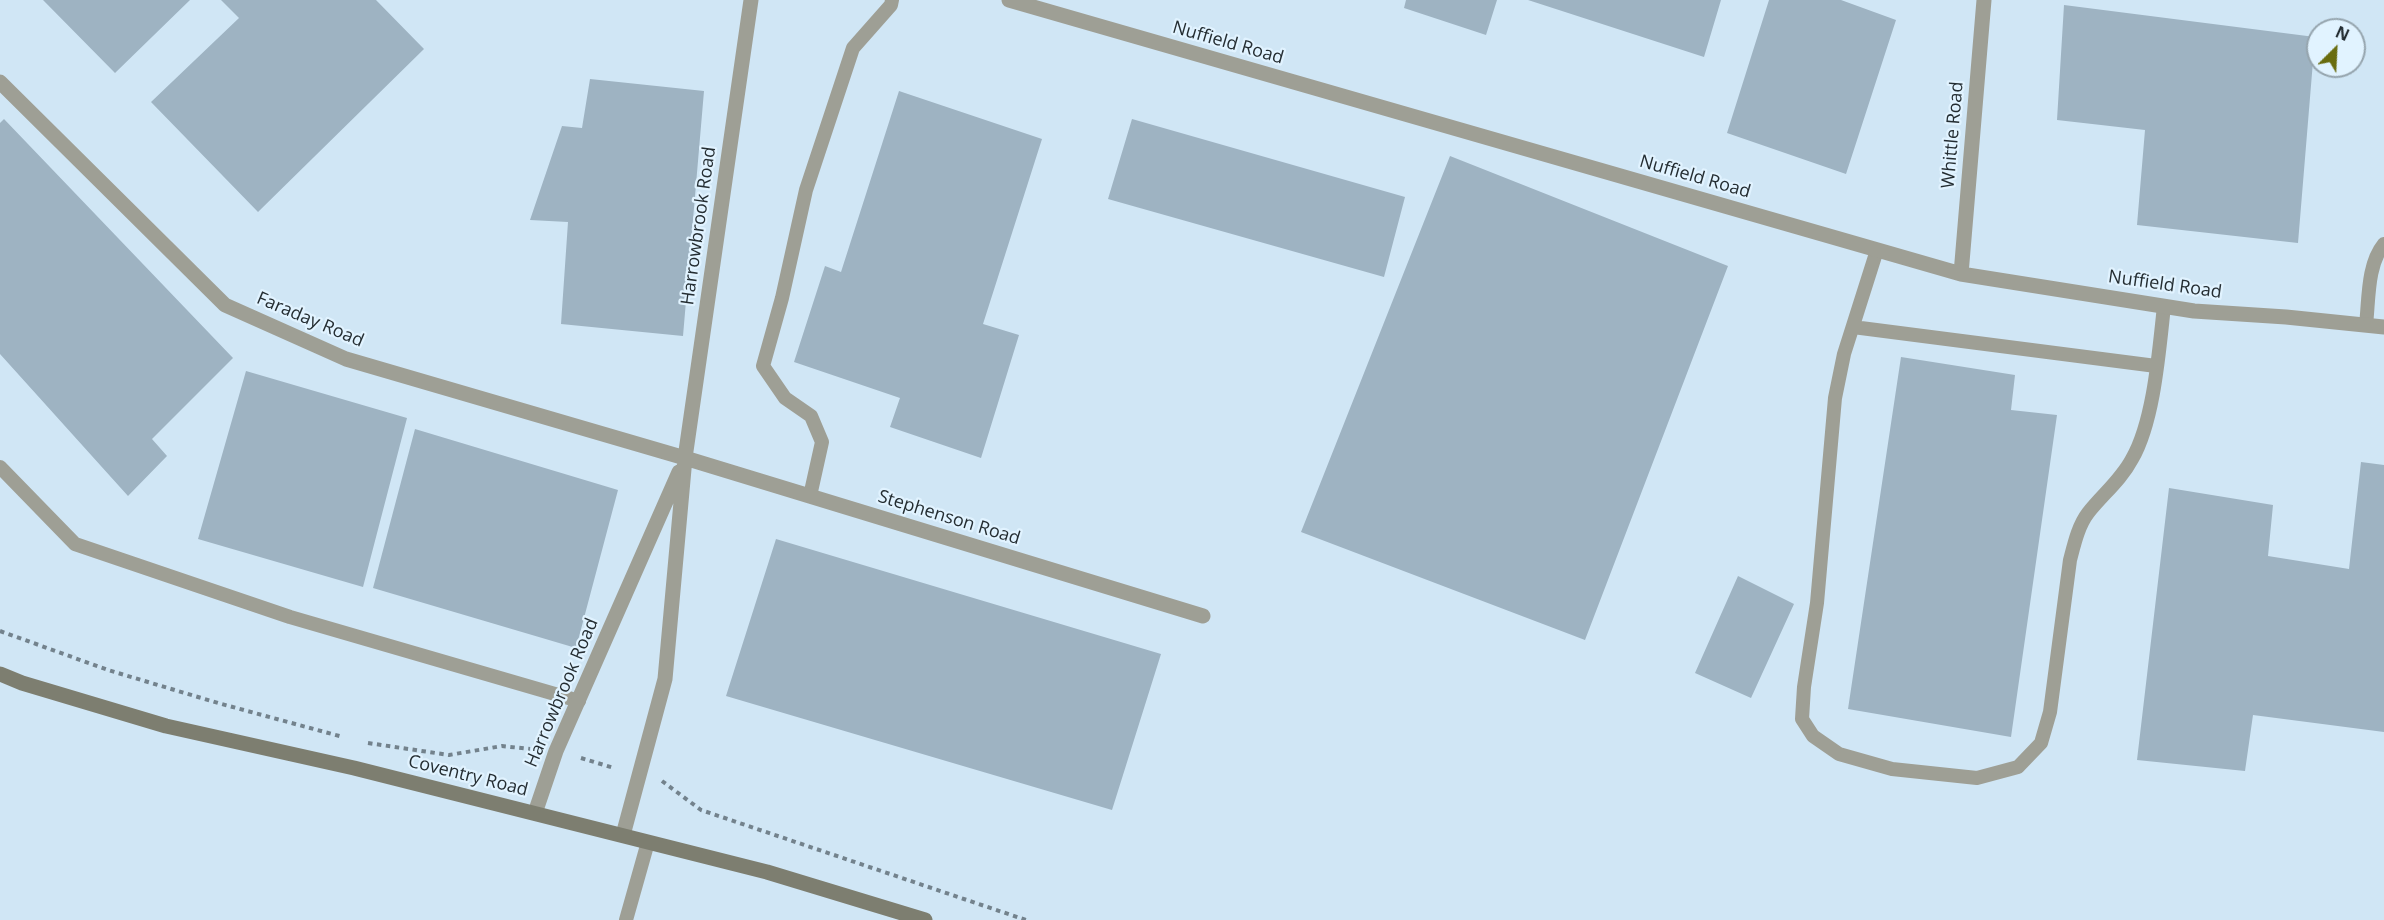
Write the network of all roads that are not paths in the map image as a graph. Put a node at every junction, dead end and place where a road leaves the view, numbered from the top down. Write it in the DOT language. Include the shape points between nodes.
graph roads {
  1 [pos="752,0"];
  2 [pos="892,0"];
  3 [pos="1009,0"];
  4 [pos="1984,0"];
  5 [pos="0,82"];
  6 [pos="2384,244"];
  7 [pos="1877,250"];
  8 [pos="1961,274"];
  9 [pos="2164,306"];
  10 [pos="2366,325"];
  11 [pos="1853,327"];
  12 [pos="2384,327"];
  13 [pos="2156,366"];
  14 [pos="685,458"];
  15 [pos="0,467"];
  16 [pos="810,496"];
  17 [pos="1203,616"];
  18 [pos="0,674"];
  19 [pos="579,701"];
  20 [pos="535,813"];
  21 [pos="623,835"];
  22 [pos="648,842"];
  23 [pos="626,920"];
  24 [pos="925,920"];
  1 -- 14 [label="street, Harrowbrook Road"];
  2 -- 16 [label="lane" via="853,48 806,190 763,366 785,398 811,416 822,442"];
  3 -- 7 [label="street, Nuffield Road"];
  4 -- 8 [label="street, Whittle Road"];
  5 -- 14 [label="street, Faraday Road" via="225,305 346,359"];
  6 -- 10 [label="lane" via="2371,278"];
  7 -- 8 [label="street, Nuffield Road"];
  7 -- 11 [label="lane"];
  8 -- 9 [label="street, Nuffield Road"];
  9 -- 10 [label="street, Nuffield Road"];
  9 -- 13 [label="lane"];
  10 -- 12 [label="street, Nuffield Road"];
  11 -- 13 [label="lane"];
  11 -- 13 [label="lane" via="1835,398 1802,718 1813,736 1839,754 1892,769 1977,778 2018,767 2041,743 2050,712 2075,539 2086,514 2111,489 2132,459 2147,424"];
  14 -- 16 [label="street, Stephenson Road"];
  14 -- 19 [label="street, Harrowbrook Road"];
  14 -- 21 [label="street, Harrowbrook Road" via="665,679"];
  15 -- 19 [label="lane" via="75,544 290,617"];
  16 -- 17 [label="street, Stephenson Road"];
  18 -- 20 [label="main road, Coventry Road" via="166,726"];
  19 -- 20 [label="street, Harrowbrook Road" via="556,751"];
  20 -- 21 [label="main road, Coventry Road"];
  21 -- 22 [label="main road, Coventry Road"];
  22 -- 23 [label="lane"];
  22 -- 24 [label="main road, Coventry Road" via="766,872"];
}
